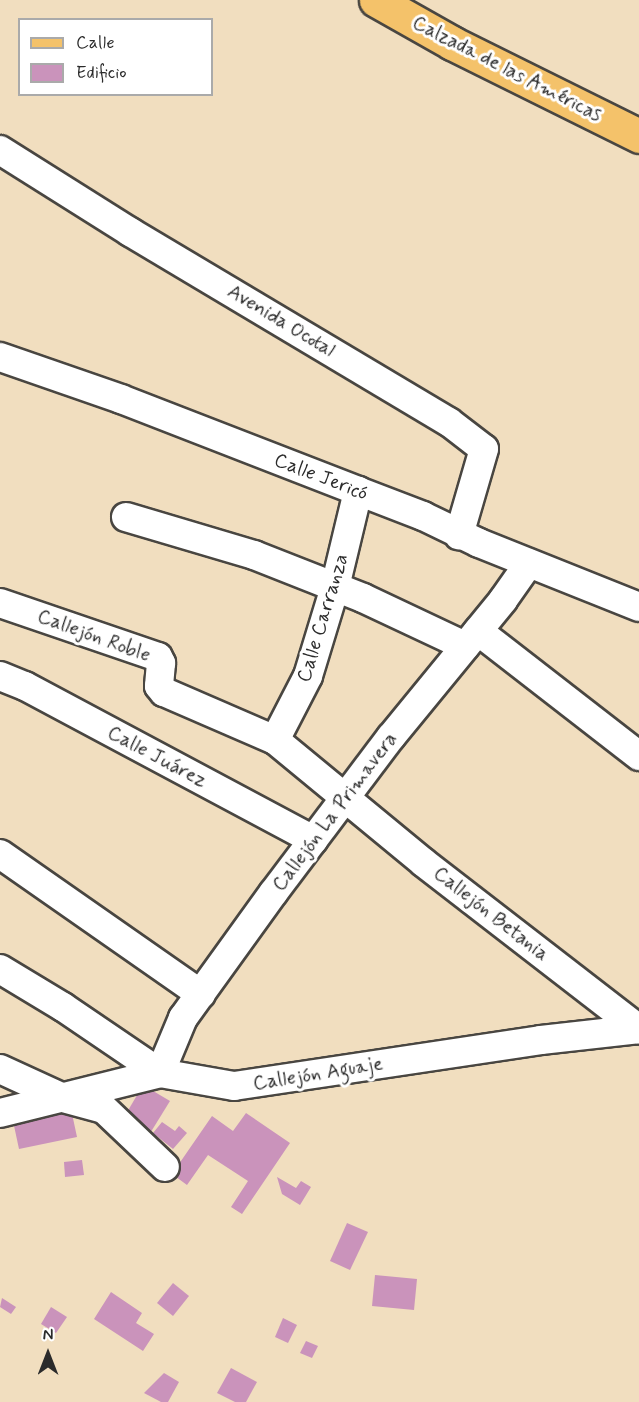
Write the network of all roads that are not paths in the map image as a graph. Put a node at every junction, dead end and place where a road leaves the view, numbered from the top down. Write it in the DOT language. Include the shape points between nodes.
graph roads {
  1 [pos="376,0"];
  2 [pos="639,136"];
  3 [pos="0,150"];
  4 [pos="0,357"];
  5 [pos="358,491"];
  6 [pos="126,517"];
  7 [pos="459,535"];
  8 [pos="529,563"];
  9 [pos="334,587"];
  10 [pos="0,603"];
  11 [pos="639,607"];
  12 [pos="471,638"];
  13 [pos="0,676"];
  14 [pos="275,740"];
  15 [pos="639,756"];
  16 [pos="346,797"];
  17 [pos="313,840"];
  18 [pos="0,854"];
  19 [pos="0,969"];
  20 [pos="201,994"];
  21 [pos="639,1029"];
  22 [pos="0,1068"];
  23 [pos="160,1073"];
  24 [pos="63,1098"];
  25 [pos="0,1113"];
  26 [pos="165,1167"];
  1 -- 2 [label="main road, Calzada de las Américas" via="452,43"];
  3 -- 7 [label="street, Avenida Ocotal" via="449,422 484,449"];
  4 -- 5 [label="street, Calle Jericó" via="122,399"];
  5 -- 7 [label="street, Calle Jericó" via="423,516"];
  5 -- 9 [label="street, Calle Carranza"];
  6 -- 9 [label="street" via="254,555"];
  7 -- 8 [label="street, Calle Jericó"];
  8 -- 11 [label="street, Calle Jericó"];
  8 -- 12 [label="street, Callejón La Primavera"];
  9 -- 12 [label="street"];
  9 -- 14 [label="street, Calle Carranza" via="308,676"];
  10 -- 14 [label="street, Callejón Roble" via="149,652 161,663 158,679 164,692"];
  12 -- 15 [label="street"];
  12 -- 16 [label="street, Callejón La Primavera"];
  13 -- 17 [label="street, Calle Juárez"];
  14 -- 16 [label="street, Callejón Roble"];
  16 -- 17 [label="street, Callejón La Primavera"];
  16 -- 21 [label="street, Callejón Betania" via="424,863"];
  17 -- 20 [label="street, Callejón La Primavera"];
  18 -- 20 [label="street"];
  19 -- 23 [label="street"];
  20 -- 23 [label="street, Callejón La Primavera" via="183,1018"];
  21 -- 23 [label="street, Callejón Aguaje" via="234,1086"];
  22 -- 24 [label="street"];
  23 -- 24 [label="street, Callejón Aguaje"];
  24 -- 25 [label="street, Callejón Aguaje"];
  24 -- 26 [label="street" via="104,1109"];
}
